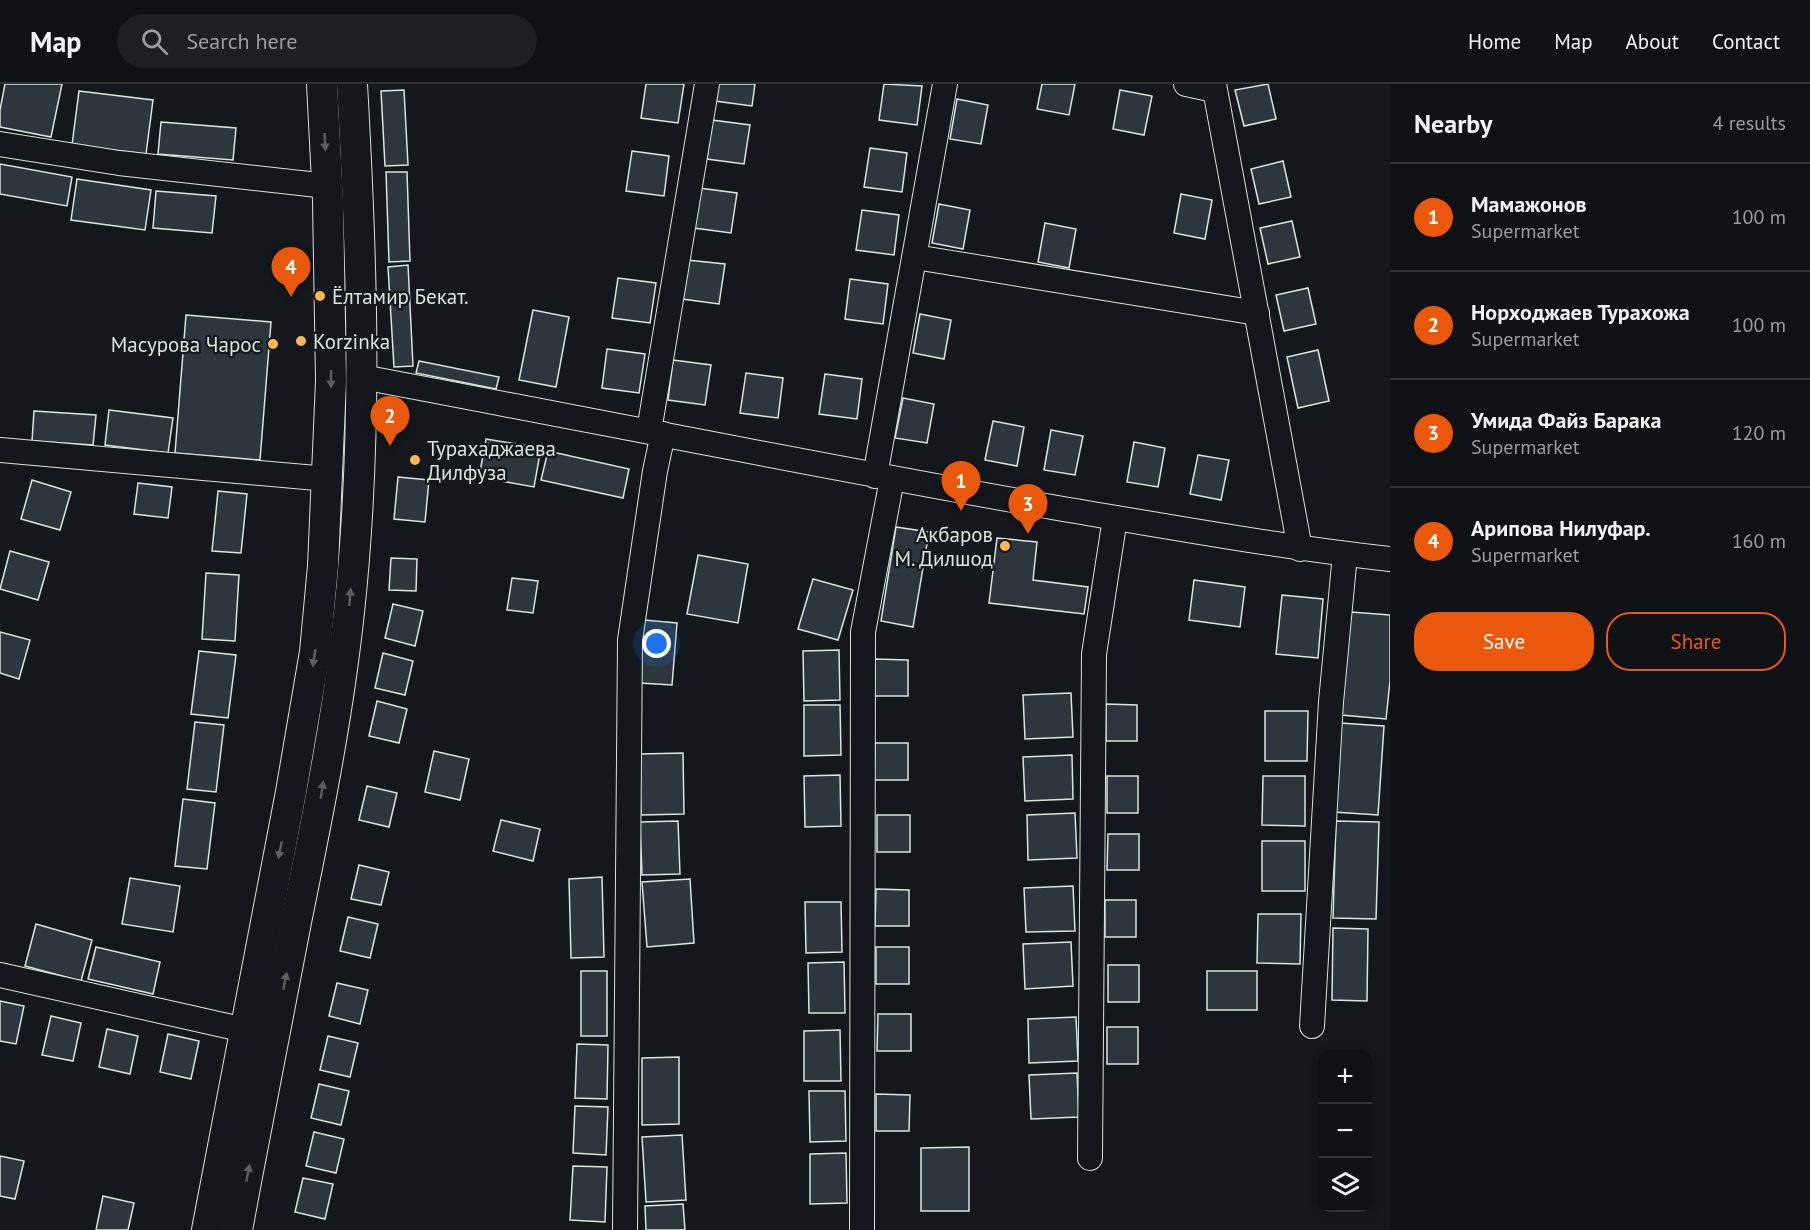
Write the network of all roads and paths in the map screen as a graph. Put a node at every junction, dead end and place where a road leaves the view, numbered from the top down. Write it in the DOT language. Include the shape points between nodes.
graph roads {
  1 [pos="322,84"];
  2 [pos="351,84"];
  3 [pos="707,84"];
  4 [pos="945,84"];
  5 [pos="1186,84"];
  6 [pos="1214,87"];
  7 [pos="0,144"];
  8 [pos="327,186"];
  9 [pos="915,257"];
  10 [pos="1257,313"];
  11 [pos="362,377"];
  12 [pos="656,432"];
  13 [pos="1,454"];
  14 [pos="884,478"];
  15 [pos="328,479"];
  16 [pos="1115,518"];
  17 [pos="1300,549"];
  18 [pos="1345,554"];
  19 [pos="1390,559"];
  20 [pos="0,975"];
  21 [pos="1312,1026"];
  22 [pos="245,1030"];
  23 [pos="1090,1158"];
  24 [pos="207,1230"];
  25 [pos="237,1230"];
  26 [pos="625,1230"];
  27 [pos="862,1230"];
  1 -- 8 [label="main road, one-way"];
  2 -- 11 [label="main road" via="359,207"];
  3 -- 12 [label="street"];
  4 -- 9 [label="street"];
  5 -- 6 [label="street"];
  6 -- 10 [label="street"];
  7 -- 8 [label="street" via="119,164"];
  8 -- 15 [label="main road, one-way" via="331,381"];
  9 -- 10 [label="street"];
  9 -- 14 [label="street"];
  10 -- 17 [label="street"];
  11 -- 12 [label="street"];
  25 -- 11 [label="main road, one-way" via="321,799 343,665 359,483"];
  12 -- 14 [label="street"];
  12 -- 26 [label="street" via="655,471 630,640"];
  13 -- 15 [label="street"];
  14 -- 16 [label="street"];
  14 -- 27 [label="street" via="863,632"];
  15 -- 22 [label="main road, one-way" via="315,652"];
  16 -- 17 [label="street"];
  16 -- 23 [label="street" via="1094,654"];
  17 -- 18 [label="street"];
  18 -- 19 [label="street"];
  18 -- 21 [label="street" via="1331,702"];
  20 -- 22 [label="street"];
  22 -- 24 [label="main road"];
}
